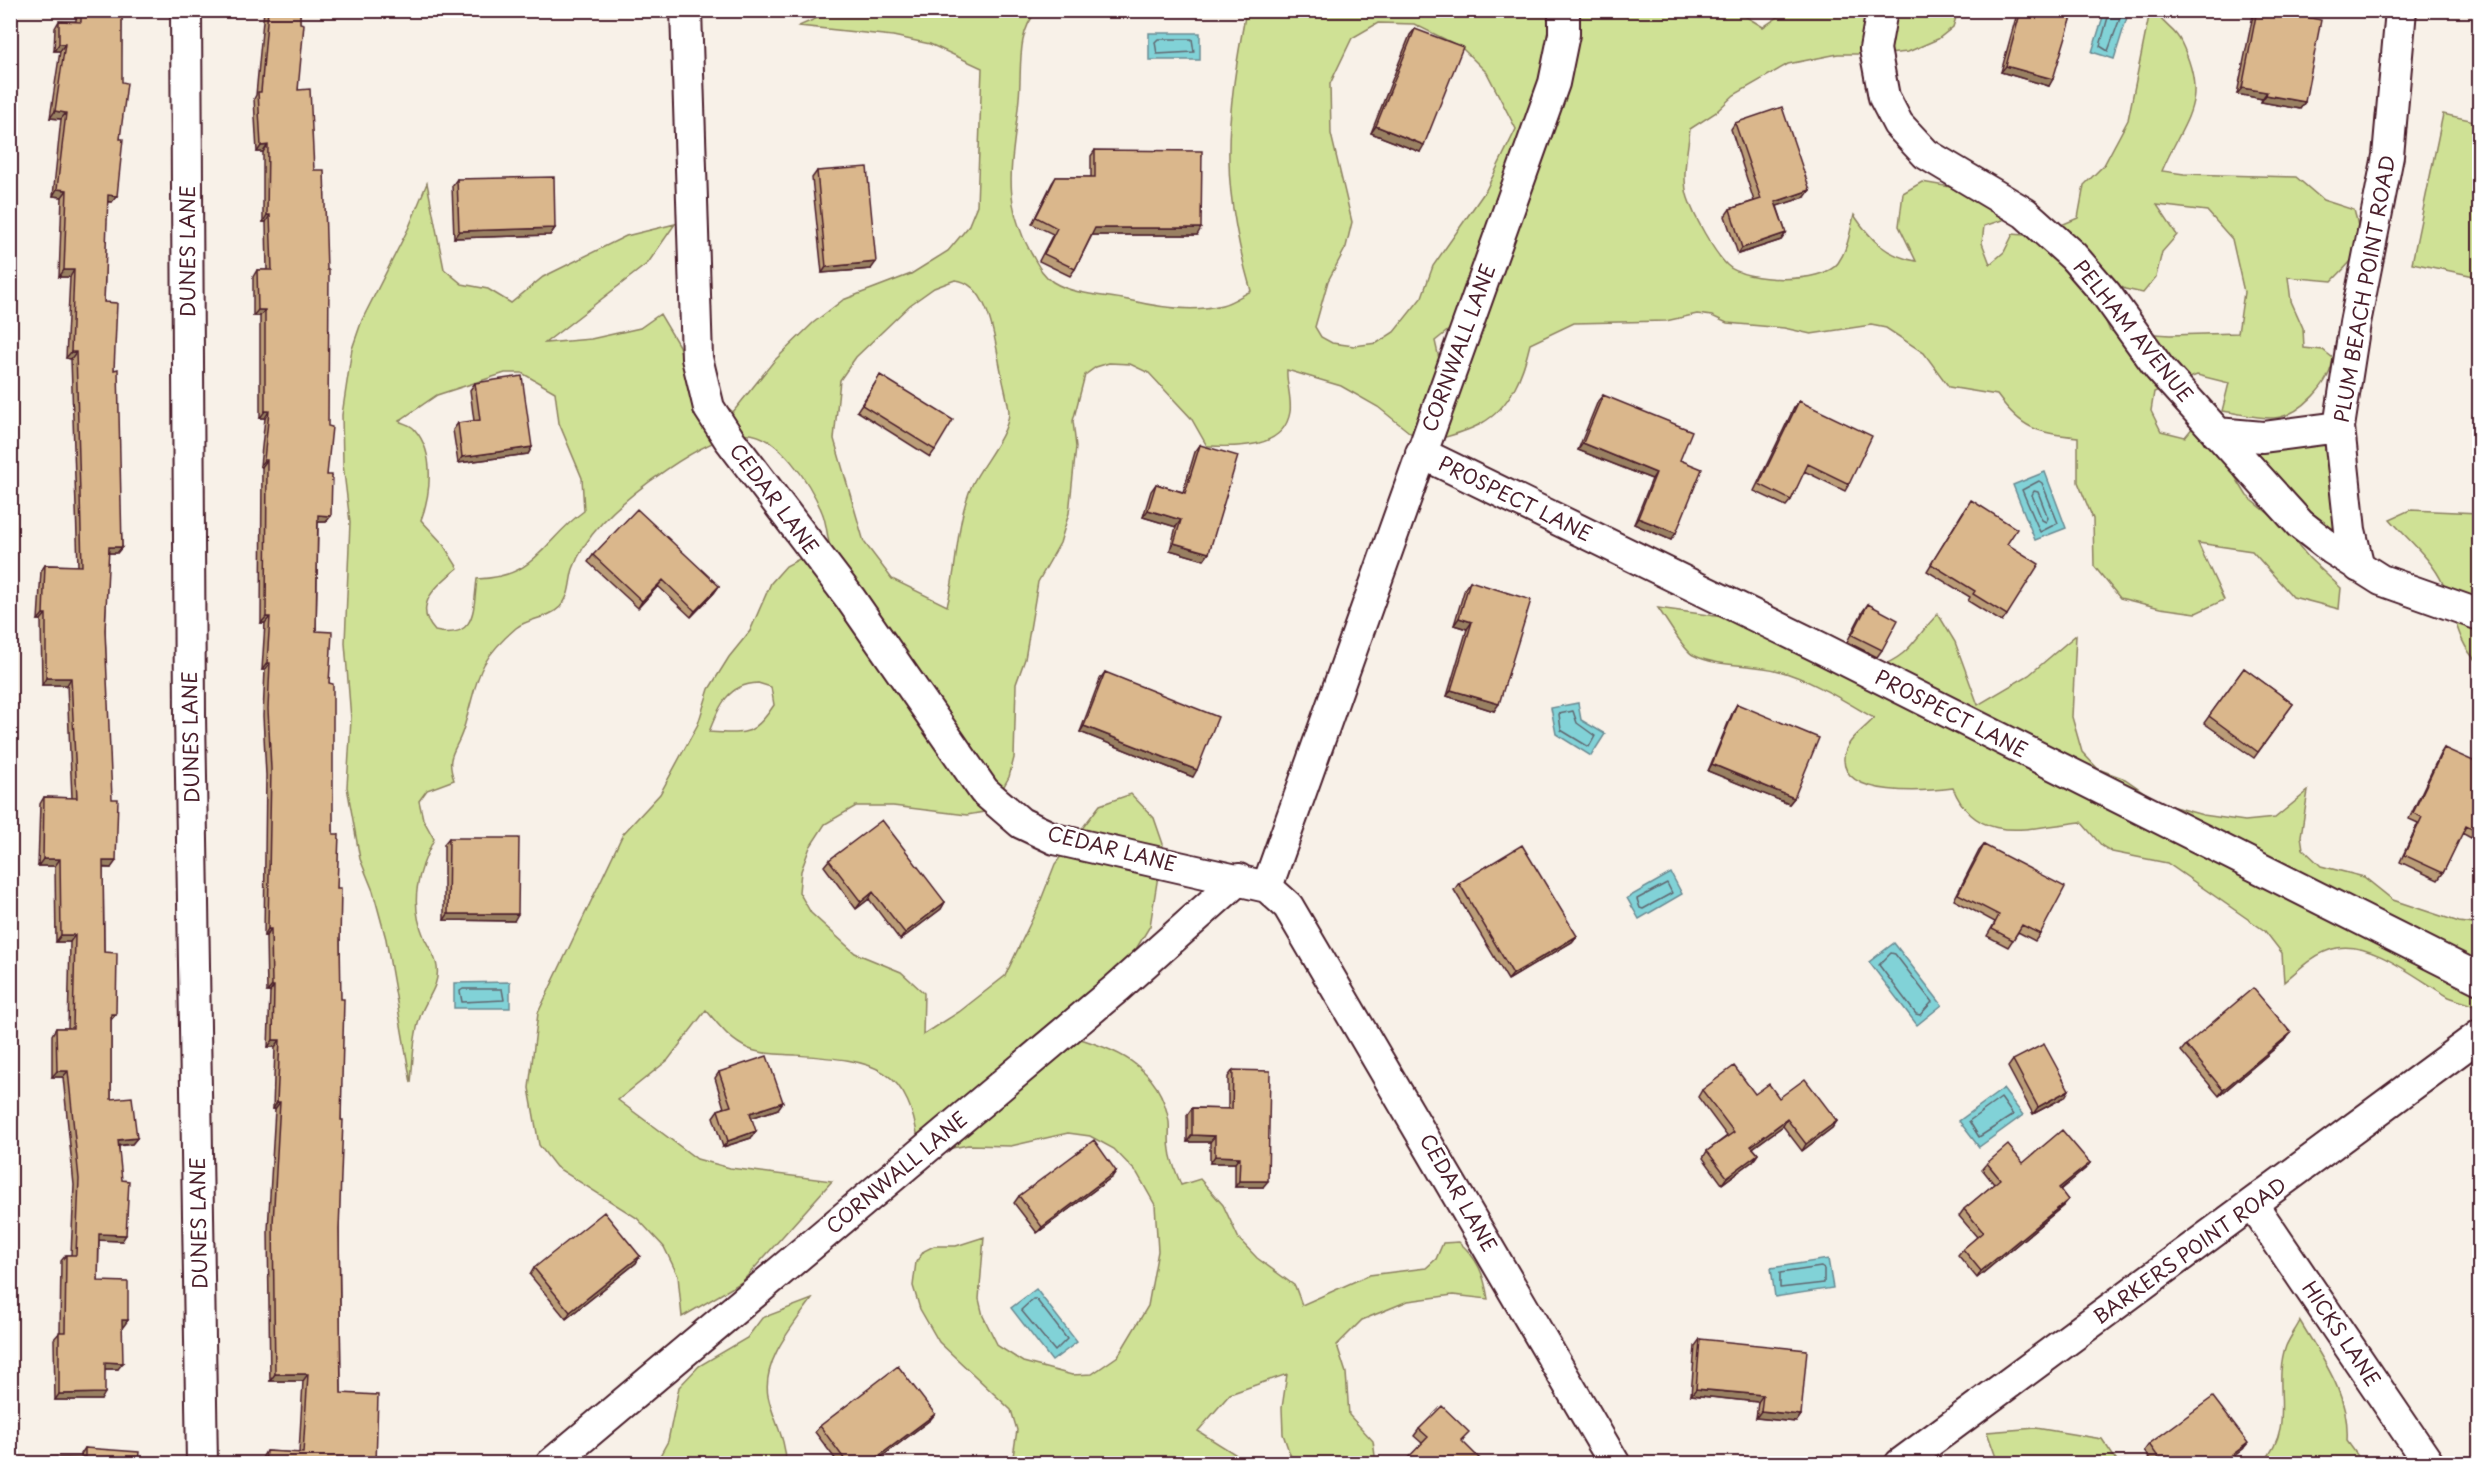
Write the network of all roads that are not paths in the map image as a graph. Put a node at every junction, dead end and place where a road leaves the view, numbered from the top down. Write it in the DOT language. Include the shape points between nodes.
graph roads {
  1 [pos="186,10"];
  2 [pos="686,10"];
  3 [pos="1564,10"];
  4 [pos="1882,10"];
  5 [pos="2401,10"];
  6 [pos="2339,427"];
  7 [pos="2217,433"];
  8 [pos="1421,453"];
  9 [pos="2359,567"];
  10 [pos="2480,615"];
  11 [pos="1253,883"];
  12 [pos="2480,979"];
  13 [pos="2480,1035"];
  14 [pos="2253,1205"];
  15 [pos="202,1464"];
  16 [pos="551,1464"];
  17 [pos="1615,1464"];
  18 [pos="1900,1464"];
  19 [pos="2429,1464"];
  1 -- 15 [label="street, DUNES LANE" via="190,715"];
  2 -- 11 [label="street, CEDAR LANE" via="697,358 709,408 724,432 850,598 984,791 1021,824 1055,839"];
  3 -- 8 [label="street, CORNWALL LANE" via="1564,34 1554,83"];
  4 -- 7 [label="street, PELHAM AVENUE" via="1875,49 1878,75 1898,124 1926,154 2025,213 2073,256 2106,294 2159,368"];
  5 -- 6 [label="street, PLUM BEACH POINT ROAD" via="2388,156"];
  6 -- 7 [label="street" via="2263,437"];
  6 -- 9 [label="street, PLUM BEACH POINT ROAD" via="2350,531"];
  7 -- 9 [label="street, PELHAM AVENUE" via="2300,524"];
  8 -- 11 [label="street, CORNWALL LANE"];
  8 -- 12 [label="street, PROSPECT LANE" via="1833,654"];
  9 -- 10 [label="street, PELHAM AVENUE" via="2397,587"];
  11 -- 16 [label="street, CORNWALL LANE" via="1117,988"];
  11 -- 17 [label="street, CEDAR LANE" via="1288,906 1328,970"];
  13 -- 14 [label="street, BARKERS POINT ROAD"];
  14 -- 18 [label="street, BARKERS POINT ROAD"];
  14 -- 19 [label="street, HICKS LANE"];
}
